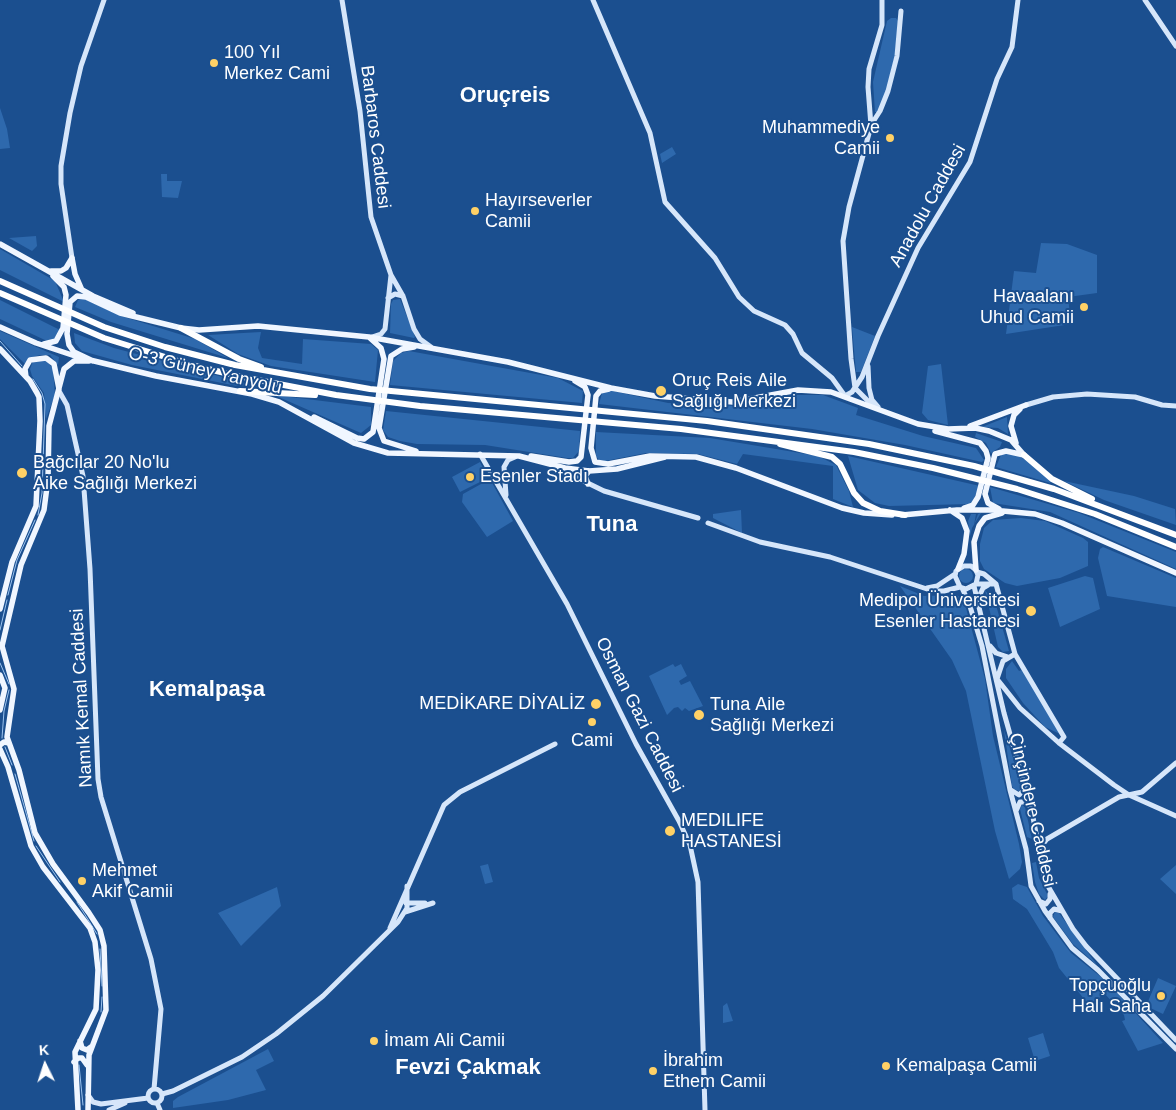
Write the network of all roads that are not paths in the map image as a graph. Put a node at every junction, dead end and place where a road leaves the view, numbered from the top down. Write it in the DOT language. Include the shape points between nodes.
graph roads {
  1 [pos="104,0"];
  2 [pos="342,0"];
  3 [pos="593,0"];
  4 [pos="882,0"];
  5 [pos="1018,0"];
  6 [pos="1145,0"];
  7 [pos="901,11"];
  8 [pos="1176,46"];
  9 [pos="871,126"];
  10 [pos="0,244"];
  11 [pos="72,258"];
  12 [pos="48,271"];
  13 [pos="392,276"];
  14 [pos="0,281"];
  15 [pos="82,290"];
  16 [pos="0,293"];
  17 [pos="403,296"];
  18 [pos="388,298"];
  19 [pos="151,320"];
  20 [pos="0,327"];
  21 [pos="180,328"];
  22 [pos="369,337"];
  23 [pos="36,343"];
  24 [pos="421,346"];
  25 [pos="434,348"];
  26 [pos="0,349"];
  27 [pos="93,361"];
  28 [pos="868,365"];
  29 [pos="385,371"];
  30 [pos="278,374"];
  31 [pos="564,376"];
  32 [pos="26,378"];
  33 [pos="836,383"];
  34 [pos="611,388"];
  35 [pos="855,388"];
  36 [pos="59,391"];
  37 [pos="240,391"];
  38 [pos="831,392"];
  39 [pos="336,395"];
  40 [pos="845,396"];
  41 [pos="1026,405"];
  42 [pos="1176,406"];
  43 [pos="300,412"];
  44 [pos="881,412"];
  45 [pos="378,419"];
  46 [pos="918,424"];
  47 [pos="960,429"];
  48 [pos="767,439"];
  49 [pos="588,443"];
  50 [pos="1018,447"];
  51 [pos="428,454"];
  52 [pos="480,454"];
  53 [pos="1024,455"];
  54 [pos="519,456"];
  55 [pos="665,457"];
  56 [pos="589,470"];
  57 [pos="588,484"];
  58 [pos="507,498"];
  59 [pos="1100,504"];
  60 [pos="950,510"];
  61 [pos="957,510"];
  62 [pos="1008,512"];
  63 [pos="905,515"];
  64 [pos="698,518"];
  65 [pos="708,523"];
  66 [pos="1175,534"];
  67 [pos="1176,547"];
  68 [pos="957,571"];
  69 [pos="976,571"];
  70 [pos="1176,573"];
  71 [pos="996,584"];
  72 [pos="975,585"];
  73 [pos="961,587"];
  74 [pos="925,589"];
  75 [pos="3,596"];
  76 [pos="13,597"];
  77 [pos="978,602"];
  78 [pos="0,609"];
  79 [pos="988,642"];
  80 [pos="1015,654"];
  81 [pos="1008,657"];
  82 [pos="0,675"];
  83 [pos="997,680"];
  84 [pos="0,710"];
  85 [pos="8,743"];
  86 [pos="1059,743"];
  87 [pos="555,744"];
  88 [pos="0,745"];
  89 [pos="0,749"];
  90 [pos="1176,763"];
  91 [pos="17,764"];
  92 [pos="8,767"];
  93 [pos="1026,789"];
  94 [pos="1010,790"];
  95 [pos="1129,795"];
  96 [pos="1031,809"];
  97 [pos="1016,812"];
  98 [pos="1176,816"];
  99 [pos="1035,830"];
  100 [pos="1050,837"];
  101 [pos="1038,852"];
  102 [pos="407,886"];
  103 [pos="1050,892"];
  104 [pos="1038,901"];
  105 [pos="407,903"];
  106 [pos="398,906"];
  107 [pos="406,912"];
  108 [pos="1064,913"];
  109 [pos="1051,920"];
  110 [pos="389,930"];
  111 [pos="80,1040"];
  112 [pos="1176,1040"];
  113 [pos="91,1047"];
  114 [pos="1176,1049"];
  115 [pos="74,1062"];
  116 [pos="87,1065"];
  117 [pos="154,1089"];
  118 [pos="162,1094"];
  119 [pos="87,1095"];
  120 [pos="148,1098"];
  121 [pos="126,1102"];
  122 [pos="158,1103"];
  123 [pos="78,1110"];
  124 [pos="88,1110"];
  125 [pos="109,1110"];
  126 [pos="160,1110"];
  127 [pos="705,1110"];
  1 -- 11 [label="main road" via="81,66 61,166"];
  2 -- 13 [label="main road, Barbaros Caddesi" via="359,105 371,217"];
  3 -- 33 [label="main road" via="650,133 666,202 715,258 739,297 754,311 785,324 802,353 823,368"];
  4 -- 9 [label="main road" via="878,44 869,69"];
  5 -- 28 [label="main road, Anadolu Caddesi" via="1012,46 997,78 977,146 949,200 915,254"];
  6 -- 8 [label="main road"];
  7 -- 9 [label="main road" via="897,56 888,91"];
  9 -- 35 [label="main road" via="843,241"];
  10 -- 12 [label="main road"];
  11 -- 12 [label="main road" via="61,271"];
  11 -- 15 [label="main road"];
  12 -- 15 [label="main road"];
  12 -- 23 [label="main road" via="64,287 63,328 52,344"];
  13 -- 17 [label="main road, Barbaros Caddesi"];
  13 -- 18 [label="main road, Barbaros Caddesi"];
  14 -- 30 [label="highway" via="59,309 142,340"];
  15 -- 19 [label="main road"];
  16 -- 39 [label="highway" via="72,326 144,351 199,367"];
  17 -- 18 [label="main road" via="395,294"];
  17 -- 25 [label="main road, Barbaros Caddesi" via="417,335"];
  18 -- 22 [label="main road, Barbaros Caddesi" via="385,329 381,334"];
  19 -- 21 [label="main road"];
  19 -- 27 [label="main road" via="120,313 86,297 73,298 67,334 69,345 74,352"];
  20 -- 23 [label="main road, O-3 Güney Yanyolu"];
  21 -- 22 [label="main road" via="200,330 258,326"];
  21 -- 30 [label="highway" via="239,359"];
  22 -- 24 [label="main road"];
  22 -- 29 [label="main road" via="383,354"];
  23 -- 27 [label="main road, O-3 Güney Yanyolu"];
  24 -- 25 [label="main road"];
  24 -- 29 [label="main road" via="395,352"];
  25 -- 31 [label="main road"];
  26 -- 32 [label="main road"];
  27 -- 36 [label="main road" via="79,360 67,365"];
  27 -- 37 [label="main road, O-3 Güney Yanyolu"];
  28 -- 35 [label="main road"];
  28 -- 44 [label="main road" via="872,400"];
  29 -- 45 [label="main road"];
  30 -- 59 [label="highway" via="394,392 707,421 869,444 974,466"];
  31 -- 34 [label="main road"];
  31 -- 49 [label="main road" via="586,387"];
  32 -- 36 [label="main road" via="25,369 30,360 46,358 54,364"];
  32 -- 75 [label="main road" via="40,404 38,493"];
  33 -- 38 [label="main road"];
  33 -- 40 [label="main road"];
  34 -- 38 [label="main road" via="715,402 743,402 798,390"];
  34 -- 49 [label="main road" via="598,392"];
  35 -- 40 [label="main road"];
  35 -- 44 [label="main road"];
  36 -- 76 [label="main road" via="49,426 48,486 44,510 25,552"];
  36 -- 117 [label="main road, Namık Kemal Caddesi" via="67,405 83,476 92,606 98,779 112,840 126,876 161,1009"];
  37 -- 39 [label="highway"];
  37 -- 43 [label="main road, O-3 Güney Yanyolu" via="279,402"];
  38 -- 40 [label="main road"];
  39 -- 48 [label="highway"];
  40 -- 44 [label="main road"];
  41 -- 42 [label="main road" via="1053,397 1087,394 1136,397 1162,406"];
  41 -- 47 [label="main road"];
  41 -- 50 [label="main road" via="1012,420 1011,430"];
  43 -- 45 [label="main road" via="364,438 373,432"];
  43 -- 51 [label="main road, O-3 Güney Yanyolu" via="331,432 373,450"];
  44 -- 46 [label="main road"];
  45 -- 51 [label="main road" via="384,441"];
  46 -- 47 [label="main road"];
  46 -- 61 [label="main road" via="980,443 986,451 988,458 976,502"];
  47 -- 50 [label="main road" via="989,431 1006,437"];
  48 -- 63 [label="highway" via="832,457 840,464 854,493 863,503 880,511"];
  48 -- 67 [label="highway" via="895,459 993,482 1095,514"];
  49 -- 54 [label="main road" via="581,457 569,462"];
  49 -- 55 [label="main road" via="592,457 600,464"];
  50 -- 53 [label="main road"];
  51 -- 52 [label="main road, O-3 Güney Yanyolu"];
  52 -- 54 [label="main road, O-3 Güney Yanyolu"];
  52 -- 58 [label="main road, Osman Gazi Caddesi"];
  53 -- 59 [label="highway" via="1052,479"];
  53 -- 62 [label="main road" via="1006,450 995,454 993,459 986,498 992,506"];
  54 -- 56 [label="main road, O-3 Güney Yanyolu" via="565,468"];
  54 -- 57 [label="main road" via="561,470"];
  54 -- 58 [label="main road, Osman Gazi Caddesi" via="508,460 504,467"];
  55 -- 56 [label="main road, O-3 Güney Yanyolu" via="617,469"];
  55 -- 63 [label="main road" via="696,457 714,461 855,511"];
  56 -- 57 [label="main road" via="585,476"];
  57 -- 64 [label="main road" via="640,503"];
  58 -- 127 [label="main road, Osman Gazi Caddesi" via="567,604 690,846 698,882"];
  59 -- 66 [label="highway"];
  60 -- 61 [label="main road"];
  60 -- 63 [label="main road"];
  60 -- 68 [label="main road" via="962,518 967,531 964,554"];
  61 -- 62 [label="main road"];
  62 -- 69 [label="main road" via="985,518 979,526 974,542"];
  62 -- 70 [label="main road" via="1035,514 1062,523"];
  65 -- 74 [label="main road" via="760,542 830,557"];
  68 -- 69 [label="main road" via="968,566"];
  68 -- 73 [label="main road" via="955,580"];
  68 -- 74 [label="main road" via="937,586"];
  69 -- 71 [label="main road"];
  69 -- 72 [label="main road"];
  71 -- 72 [label="main road"];
  71 -- 77 [label="main road" via="983,588"];
  71 -- 80 [label="main road"];
  72 -- 73 [label="main road" via="966,589"];
  72 -- 77 [label="main road, Çinçindere Caddesi"];
  73 -- 74 [label="main road" via="944,591"];
  73 -- 94 [label="main road, Çinçindere Caddesi" via="982,646"];
  75 -- 76 [label="main road"];
  75 -- 78 [label="main road"];
  76 -- 85 [label="main road" via="2,646 14,687"];
  77 -- 79 [label="main road, Çinçindere Caddesi"];
  79 -- 81 [label="main road" via="996,653"];
  79 -- 83 [label="main road, Çinçindere Caddesi"];
  80 -- 81 [label="main road"];
  80 -- 86 [label="main road" via="1064,737"];
  81 -- 83 [label="main road" via="1000,667"];
  82 -- 84 [label="main road" via="5,688"];
  83 -- 86 [label="main road" via="1020,708"];
  83 -- 93 [label="main road, Çinçindere Caddesi"];
  85 -- 88 [label="main road"];
  85 -- 91 [label="main road"];
  86 -- 95 [label="main road"];
  87 -- 102 [label="main road" via="449,799 440,811"];
  89 -- 92 [label="main road"];
  90 -- 95 [label="main road" via="1153,785"];
  91 -- 92 [label="main road" via="13,770"];
  91 -- 113 [label="main road" via="35,833 103,938 106,1010"];
  92 -- 111 [label="main road" via="31,846 43,867 90,928 95,942 98,970 96,1009"];
  93 -- 94 [label="main road" via="1016,795"];
  93 -- 96 [label="main road, Çinçindere Caddesi"];
  94 -- 97 [label="main road, Çinçindere Caddesi"];
  95 -- 98 [label="main road"];
  95 -- 100 [label="main road" via="1119,797"];
  96 -- 97 [label="main road" via="1022,801"];
  96 -- 99 [label="main road, Çinçindere Caddesi"];
  97 -- 104 [label="main road, Çinçindere Caddesi" via="1031,886"];
  99 -- 100 [label="main road"];
  99 -- 101 [label="main road, Çinçindere Caddesi"];
  100 -- 101 [label="main road"];
  101 -- 103 [label="main road, Çinçindere Caddesi"];
  102 -- 105 [label="main road"];
  102 -- 106 [label="main road"];
  103 -- 104 [label="main road" via="1049,902"];
  103 -- 108 [label="main road, Çinçindere Caddesi"];
  104 -- 109 [label="main road, Çinçindere Caddesi"];
  105 -- 106 [label="main road"];
  105 -- 107 [label="main road"];
  105 -- 107 [label="main road" via="433,903"];
  106 -- 107 [label="main road"];
  106 -- 110 [label="main road"];
  107 -- 110 [label="main road"];
  108 -- 109 [label="main road" via="1054,909 1050,913"];
  108 -- 112 [label="main road, Çinçindere Caddesi" via="1073,930 1101,963"];
  109 -- 114 [label="main road, Çinçindere Caddesi" via="1072,948"];
  110 -- 118 [label="main road" via="323,996 276,1034 242,1057"];
  111 -- 113 [label="main road" via="82,1048 87,1050"];
  111 -- 115 [label="main road"];
  113 -- 116 [label="main road"];
  115 -- 116 [label="main road" via="82,1058"];
  115 -- 123 [label="main road"];
  116 -- 119 [label="main road"];
  117 -- 118 [label="main road"];
  117 -- 120 [label="main road"];
  118 -- 122 [label="main road"];
  119 -- 121 [label="main road" via="95,1103"];
  119 -- 124 [label="main road"];
  120 -- 121 [label="main road"];
  120 -- 122 [label="main road"];
  121 -- 125 [label="main road"];
  122 -- 126 [label="main road"];
}
